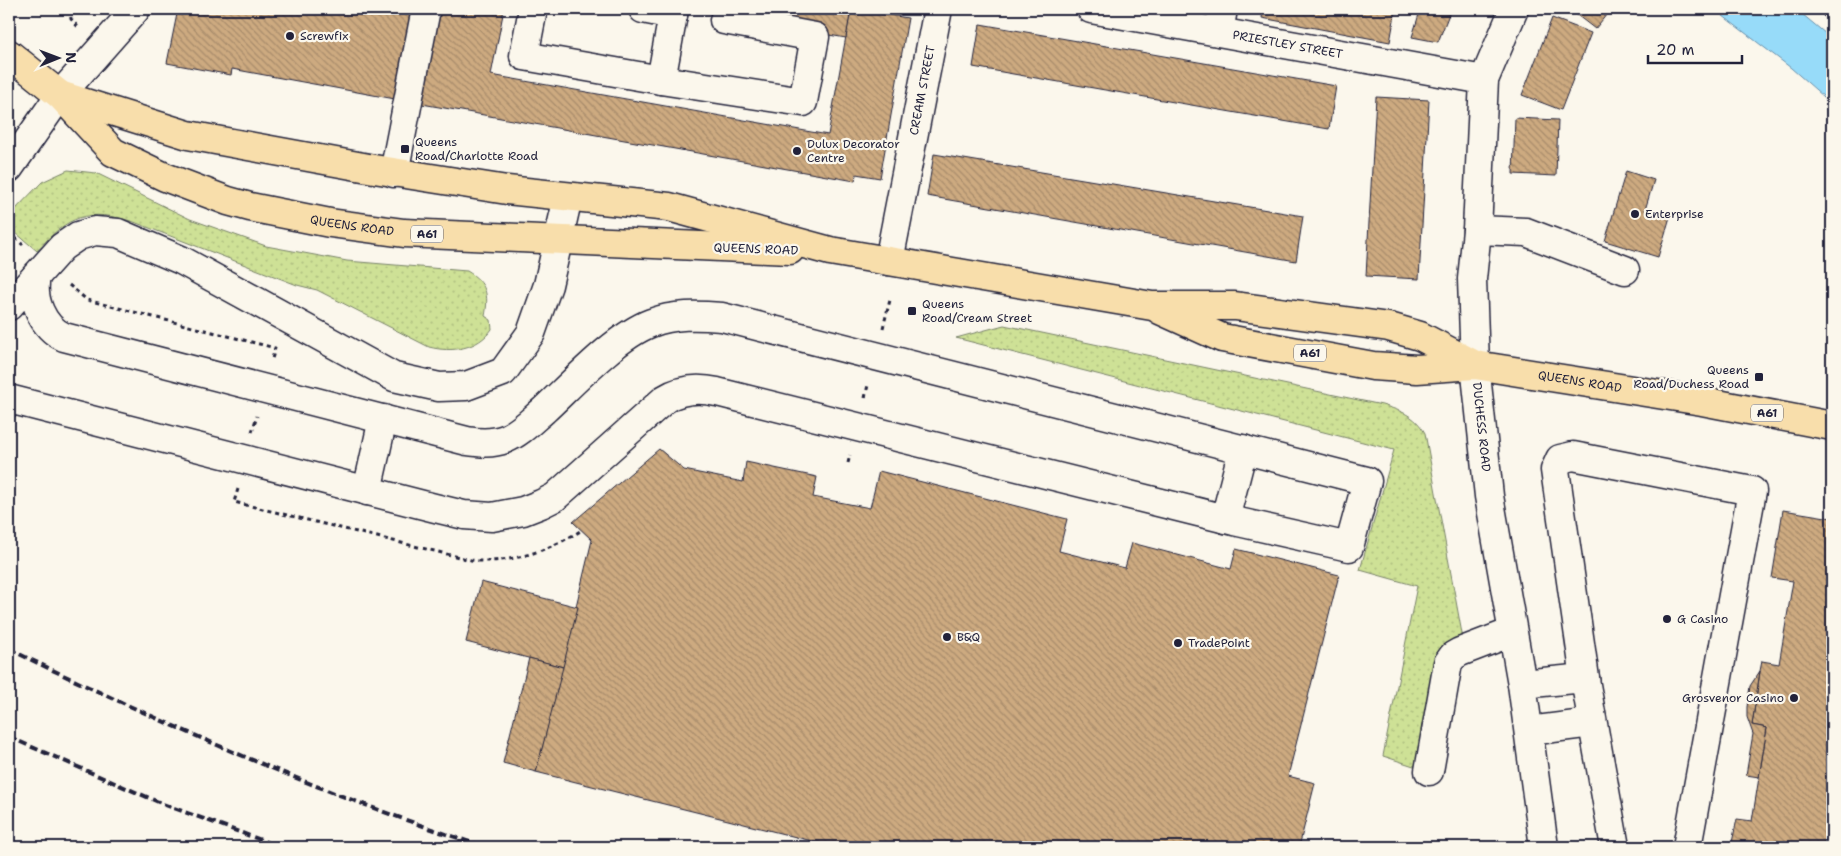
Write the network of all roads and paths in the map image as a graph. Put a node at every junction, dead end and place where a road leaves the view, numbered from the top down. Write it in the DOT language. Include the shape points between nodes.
graph roads {
  1 [pos="136,9"];
  2 [pos="426,9"];
  3 [pos="533,9"];
  4 [pos="643,9"];
  5 [pos="938,9"];
  6 [pos="1091,9"];
  7 [pos="1514,9"];
  8 [pos="1817,9"];
  9 [pos="674,12"];
  10 [pos="724,20"];
  11 [pos="1221,20"];
  12 [pos="1832,22"];
  13 [pos="9,54"];
  14 [pos="661,80"];
  15 [pos="1484,80"];
  16 [pos="60,95"];
  17 [pos="9,168"];
  18 [pos="394,173"];
  19 [pos="568,197"];
  20 [pos="1477,230"];
  21 [pos="9,232"];
  22 [pos="557,240"];
  23 [pos="28,249"];
  24 [pos="830,251"];
  25 [pos="890,261"];
  26 [pos="1625,270"];
  27 [pos="36,276"];
  28 [pos="9,306"];
  29 [pos="1152,306"];
  30 [pos="1474,365"];
  31 [pos="9,400"];
  32 [pos="383,419"];
  33 [pos="1832,426"];
  34 [pos="1243,449"];
  35 [pos="367,491"];
  36 [pos="1225,519"];
  37 [pos="1512,632"];
  38 [pos="1585,678"];
  39 [pos="1522,684"];
  40 [pos="1592,723"];
  41 [pos="1529,731"];
  42 [pos="1429,771"];
  43 [pos="1544,847"];
  44 [pos="1615,847"];
  45 [pos="1687,847"];
  1 -- 16 [label="street"];
  2 -- 18 [label="street"];
  3 -- 14 [label="street" via="524,56"];
  4 -- 9 [label="street"];
  5 -- 25 [label="street, CREAM STREET"];
  6 -- 11 [label="street, PRIESTLEY STREET"];
  7 -- 15 [label="street, DUCHESS ROAD"];
  8 -- 12 [label="path"];
  9 -- 14 [label="street"];
  10 -- 14 [label="street" via="815,37 803,102"];
  11 -- 15 [label="street, PRIESTLEY STREET"];
  13 -- 16 [label="highway, QUEENS ROAD / A61"];
  15 -- 20 [label="street, DUCHESS ROAD"];
  16 -- 17 [label="street"];
  16 -- 18 [label="highway, QUEENS ROAD / A61" via="188,135"];
  16 -- 22 [label="highway, QUEENS ROAD / A61" via="113,152 157,174 228,201 330,223 404,233"];
  18 -- 19 [label="highway, QUEENS ROAD / A61"];
  19 -- 22 [label="street"];
  19 -- 24 [label="highway, QUEENS ROAD / A61" via="668,207"];
  20 -- 26 [label="street" via="1526,232"];
  20 -- 30 [label="street, DUCHESS ROAD" via="1472,279"];
  21 -- 23 [label="path"];
  22 -- 24 [label="highway, QUEENS ROAD / A61"];
  22 -- 27 [label="street" via="548,285 531,333 503,372 466,386 439,387 394,378 181,260 118,233 95,231 78,236 62,247"];
  24 -- 25 [label="highway, QUEENS ROAD / A61"];
  25 -- 29 [label="highway, QUEENS ROAD / A61"];
  27 -- 28 [label="street"];
  27 -- 32 [label="street" via="38,308 51,329 64,337"];
  29 -- 30 [label="highway, QUEENS ROAD / A61" via="1222,338 1373,366 1417,369"];
  29 -- 30 [label="highway, QUEENS ROAD / A61" via="1235,306 1389,326 1420,336"];
  30 -- 33 [label="highway, QUEENS ROAD / A61" via="1685,398"];
  30 -- 37 [label="street, DUCHESS ROAD" via="1489,496"];
  31 -- 35 [label="street"];
  32 -- 34 [label="street" via="467,441 503,440 525,427 614,346 634,332 660,320 697,315 732,319"];
  32 -- 35 [label="street"];
  34 -- 36 [label="street"];
  34 -- 36 [label="street" via="1367,481 1348,547"];
  35 -- 36 [label="street" via="464,515 492,517 523,511 555,496 665,399 681,392 698,390 717,392"];
  37 -- 39 [label="street, DUCHESS ROAD"];
  37 -- 42 [label="street" via="1460,652 1448,663"];
  38 -- 39 [label="street"];
  38 -- 40 [label="street"];
  38 -- 45 [label="street" via="1555,470 1560,459 1573,456 1752,491"];
  39 -- 41 [label="street, DUCHESS ROAD"];
  40 -- 41 [label="street"];
  40 -- 44 [label="street"];
  41 -- 43 [label="street, DUCHESS ROAD"];
}
